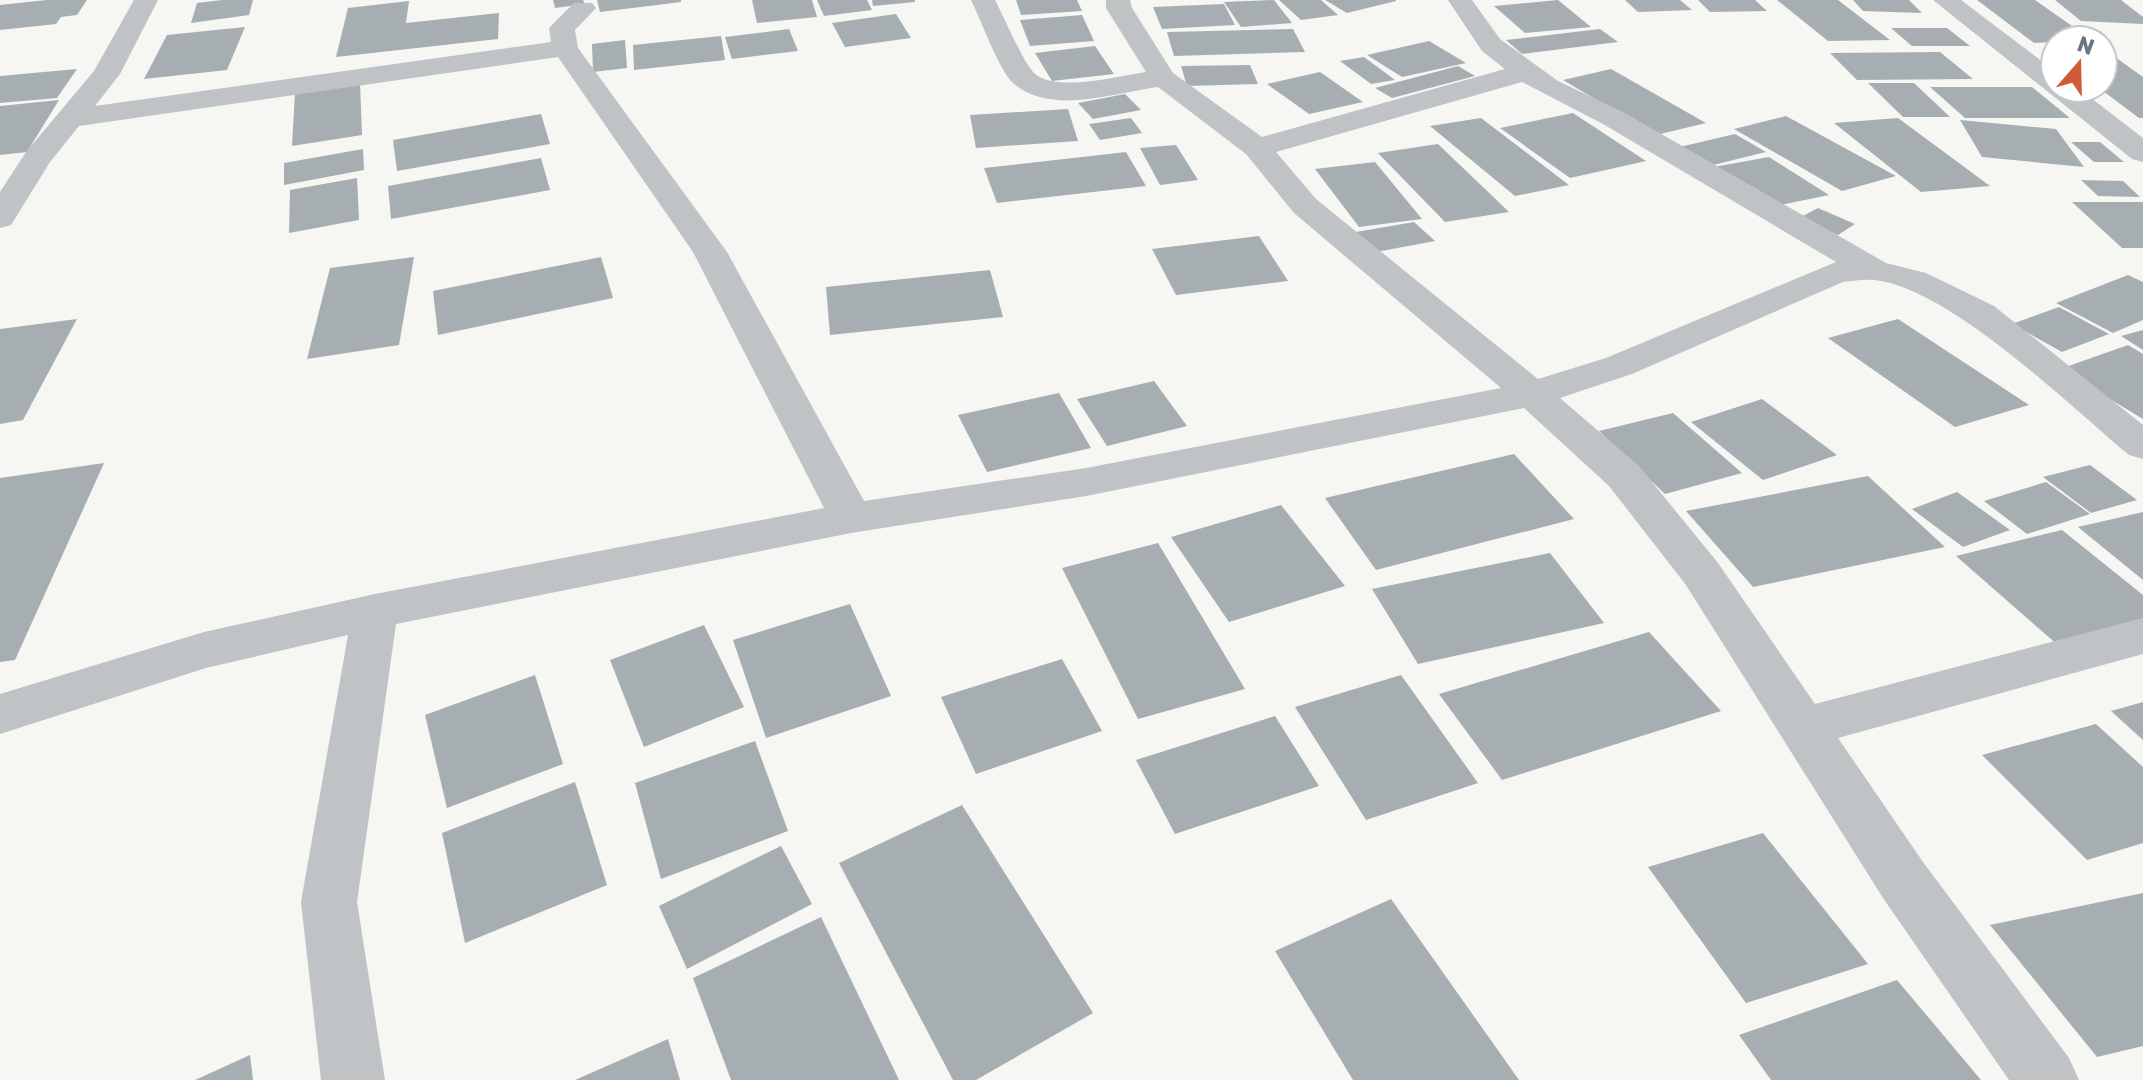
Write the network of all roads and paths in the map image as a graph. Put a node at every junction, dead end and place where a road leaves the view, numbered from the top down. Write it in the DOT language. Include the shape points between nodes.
graph roads {
  1 [pos="146,0"];
  2 [pos="983,0"];
  3 [pos="1118,0"];
  4 [pos="1460,0"];
  5 [pos="1945,0"];
  6 [pos="583,8"];
  7 [pos="565,48"];
  8 [pos="1526,72"];
  9 [pos="2039,72"];
  10 [pos="1163,78"];
  11 [pos="2086,104"];
  12 [pos="71,118"];
  13 [pos="2129,131"];
  14 [pos="1257,148"];
  15 [pos="2143,153"];
  16 [pos="37,158"];
  17 [pos="0,163"];
  18 [pos="0,218"];
  19 [pos="1874,270"];
  20 [pos="1532,394"];
  21 [pos="2143,446"];
  22 [pos="851,518"];
  23 [pos="375,611"];
  24 [pos="2143,636"];
  25 [pos="0,714"];
  26 [pos="1801,728"];
  27 [pos="353,1080"];
  28 [pos="2047,1080"];
  1 -- 12 [label="street" via="106,74"];
  2 -- 10 [label="street" via="1022,77 1045,91"];
  3 -- 10 [label="street"];
  4 -- 8 [label="street" via="1491,45"];
  5 -- 9 [label="street"];
  6 -- 7 [label="street" via="562,28"];
  7 -- 12 [label="street"];
  7 -- 22 [label="street" via="710,252"];
  8 -- 14 [label="street"];
  8 -- 19 [label="street"];
  10 -- 14 [label="street"];
  11 -- 13 [label="street"];
  12 -- 16 [label="street"];
  13 -- 15 [label="street"];
  14 -- 20 [label="street" via="1305,206"];
  16 -- 17 [label="street"];
  16 -- 18 [label="street"];
  19 -- 20 [label="street" via="1837,272 1619,366"];
  19 -- 21 [label="street" via="1914,280 1981,314"];
  20 -- 22 [label="street" via="1086,482"];
  20 -- 26 [label="street" via="1624,476 1702,574"];
  22 -- 23 [label="street"];
  23 -- 25 [label="street" via="204,650"];
  23 -- 27 [label="street" via="329,902"];
  24 -- 26 [label="street"];
  26 -- 28 [label="street"];
}
